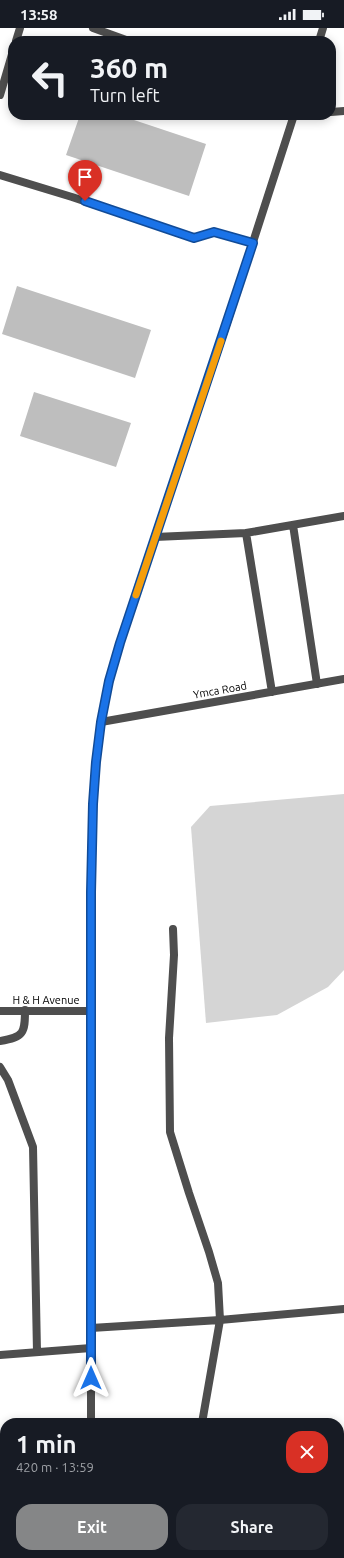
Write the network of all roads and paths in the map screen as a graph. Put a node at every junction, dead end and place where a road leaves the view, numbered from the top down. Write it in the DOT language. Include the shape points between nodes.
graph roads {
  1 [pos="92,28"];
  2 [pos="115,36"];
  3 [pos="8,68"];
  4 [pos="0,95"];
  5 [pos="292,120"];
  6 [pos="0,175"];
  7 [pos="253,243"];
  8 [pos="344,516"];
  9 [pos="293,525"];
  10 [pos="246,533"];
  11 [pos="155,537"];
  12 [pos="344,679"];
  13 [pos="317,684"];
  14 [pos="272,692"];
  15 [pos="101,722"];
  16 [pos="174,929"];
  17 [pos="25,1010"];
  18 [pos="0,1011"];
  19 [pos="91,1011"];
  20 [pos="0,1041"];
  21 [pos="0,1067"];
  22 [pos="344,1309"];
  23 [pos="220,1320"];
  24 [pos="91,1328"];
  25 [pos="91,1348"];
  26 [pos="37,1352"];
  27 [pos="0,1355"];
  28 [pos="91,1418"];
  29 [pos="203,1418"];
  1 -- 2 [label="street"];
  3 -- 4 [label="street"];
  5 -- 7 [label="street"];
  6 -- 7 [label="street" via="194,238 214,232"];
  7 -- 11 [label="street"];
  8 -- 9 [label="street"];
  9 -- 10 [label="street"];
  9 -- 13 [label="street"];
  10 -- 11 [label="street"];
  10 -- 14 [label="street"];
  11 -- 15 [label="street" via="120,643"];
  12 -- 13 [label="street, Ymca Road"];
  13 -- 14 [label="street, Ymca Road"];
  14 -- 15 [label="street, Ymca Road"];
  15 -- 19 [label="street" via="93,804"];
  16 -- 23 [label="street" via="170,1132 218,1283"];
  17 -- 18 [label="street, H & H Avenue"];
  17 -- 19 [label="street, H & H Avenue"];
  17 -- 20 [label="street" via="25,1028 13,1039"];
  19 -- 24 [label="street"];
  21 -- 26 [label="street" via="8,1080 33,1147"];
  22 -- 23 [label="street"];
  23 -- 24 [label="street"];
  23 -- 29 [label="street"];
  24 -- 25 [label="street"];
  25 -- 26 [label="street"];
  25 -- 28 [label="street"];
  26 -- 27 [label="street"];
}
